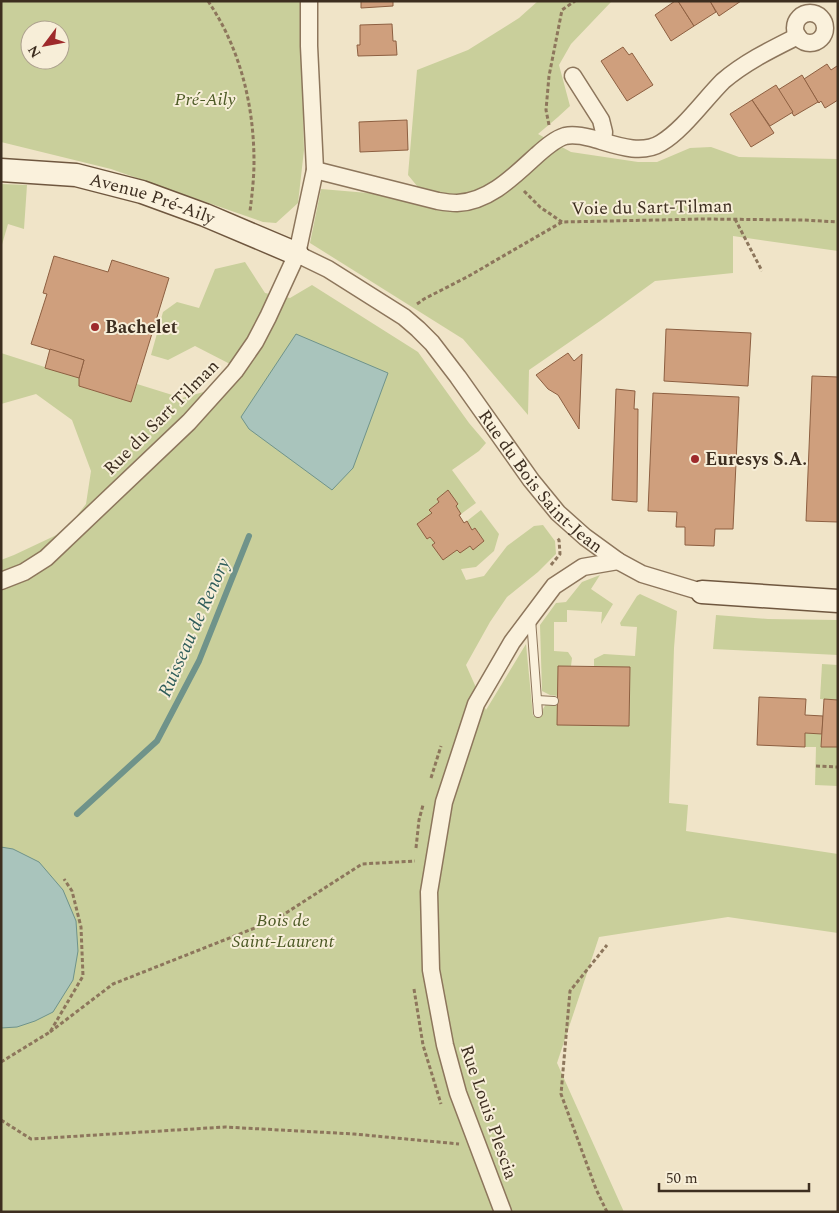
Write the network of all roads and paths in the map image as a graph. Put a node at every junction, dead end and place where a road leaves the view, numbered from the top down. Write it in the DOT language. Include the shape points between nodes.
graph roads {
  1 [pos="208,1"];
  2 [pos="309,1"];
  3 [pos="575,1"];
  4 [pos="799,8"];
  5 [pos="798,36"];
  6 [pos="573,76"];
  7 [pos="602,141"];
  8 [pos="552,143"];
  9 [pos="1,170"];
  10 [pos="315,170"];
  11 [pos="511,178"];
  12 [pos="735,219"];
  13 [pos="562,222"];
  14 [pos="838,222"];
  15 [pos="248,234"];
  16 [pos="297,254"];
  17 [pos="762,271"];
  18 [pos="404,317"];
  19 [pos="558,513"];
  20 [pos="618,561"];
  21 [pos="550,567"];
  22 [pos="1,581"];
  23 [pos="702,592"];
  24 [pos="838,601"];
  25 [pos="531,617"];
  26 [pos="537,700"];
  27 [pos="554,701"];
  28 [pos="538,712"];
  29 [pos="816,766"];
  30 [pos="838,767"];
  31 [pos="414,861"];
  32 [pos="64,879"];
  33 [pos="607,945"];
  34 [pos="50,1032"];
  35 [pos="1,1062"];
  36 [pos="1,1120"];
  37 [pos="478,1146"];
  38 [pos="503,1212"];
  39 [pos="607,1212"];
  1 -- 15 [label="path" via="230,41 243,76 251,112 254,163"];
  2 -- 10 [label="street, Rue du Sart Tilman"];
  3 -- 8 [label="path" via="562,10 549,76 546,110"];
  4 -- 5 [label="street"];
  4 -- 5 [label="street" via="820,17 825,30 816,41 806,42"];
  5 -- 7 [label="street" via="738,69 671,136 654,148 634,149"];
  6 -- 7 [label="street" via="601,120"];
  7 -- 8 [label="street" via="571,135"];
  8 -- 11 [label="street"];
  9 -- 15 [label="street, Avenue Pré-Aily" via="76,175 142,192"];
  10 -- 11 [label="street" via="457,203 488,194"];
  10 -- 16 [label="street, Rue du Sart Tilman"];
  11 -- 13 [label="path" via="540,207"];
  12 -- 13 [label="path, Voie du Sart-Tilman"];
  12 -- 14 [label="path, Voie du Sart-Tilman"];
  12 -- 17 [label="path"];
  13 -- 18 [label="path, Voie du Sart-Tilman" via="424,299"];
  15 -- 16 [label="street, Avenue Pré-Aily"];
  16 -- 18 [label="street, Rue du Bois Saint-Jean" via="328,269"];
  16 -- 22 [label="street, Rue du Sart Tilman" via="255,342 235,371 189,422 46,558"];
  18 -- 19 [label="street, Rue du Bois Saint-Jean" via="432,343"];
  19 -- 20 [label="street, Rue du Bois Saint-Jean"];
  19 -- 21 [label="path" via="546,522 559,540 560,554"];
  20 -- 23 [label="street, Rue du Bois Saint-Jean" via="642,574"];
  20 -- 25 [label="street, Rue Louis Plescia" via="583,567 554,586"];
  23 -- 24 [label="street, Rue du Bois Saint-Jean"];
  25 -- 26 [label="lane"];
  25 -- 37 [label="street, Rue Louis Plescia" via="512,642 476,704 444,802 429,892 431,970 445,1045 458,1093"];
  26 -- 27 [label="lane"];
  26 -- 28 [label="lane"];
  29 -- 30 [label="path"];
  31 -- 34 [label="path" via="362,864 274,920 113,984"];
  32 -- 34 [label="path" via="72,891 81,927 83,976"];
  33 -- 39 [label="path" via="570,991 561,1094"];
  34 -- 35 [label="path"];
  36 -- 37 [label="path" via="31,1139 226,1127 354,1134"];
  37 -- 38 [label="street, Rue Louis Plescia"];
}
